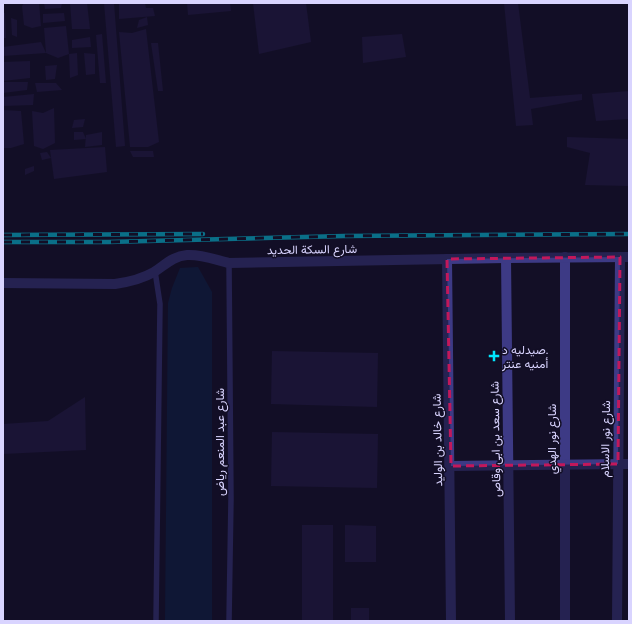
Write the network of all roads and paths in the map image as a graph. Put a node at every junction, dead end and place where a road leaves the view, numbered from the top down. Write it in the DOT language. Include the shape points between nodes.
graph roads {
  1 [pos="564,257"];
  2 [pos="624,257"];
  3 [pos="506,258"];
  4 [pos="447,259"];
  5 [pos="229,263"];
  6 [pos="155,271"];
  7 [pos="3,283"];
  8 [pos="618,464"];
  9 [pos="629,464"];
  10 [pos="508,465"];
  11 [pos="564,465"];
  12 [pos="450,466"];
  13 [pos="156,621"];
  14 [pos="229,621"];
  15 [pos="451,621"];
  16 [pos="510,621"];
  17 [pos="564,621"];
  18 [pos="617,621"];
  1 -- 2 [label="street, شارع السكة الحديد"];
  1 -- 3 [label="street, شارع السكة الحديد"];
  1 -- 11 [label="street, شارع نور الهدي"];
  2 -- 8 [label="street, شارع نور الاسلام"];
  3 -- 4 [label="street, شارع السكة الحديد"];
  3 -- 10 [label="street, شارع سعد بن ابى وقاص"];
  4 -- 5 [label="street, شارع السكة الحديد"];
  4 -- 12 [label="street, شارع خالد بن الوليد"];
  5 -- 6 [label="street, شارع السكة الحديد" via="195,254 185,255 171,260"];
  5 -- 14 [label="lane, شارع عبد المنعم رياض"];
  6 -- 7 [label="street, شارع السكة الحديد" via="143,278 115,284"];
  6 -- 13 [label="lane" via="160,304"];
  8 -- 9 [label="street"];
  8 -- 11 [label="street"];
  8 -- 18 [label="street, شارع نور الاسلام"];
  10 -- 11 [label="street"];
  10 -- 12 [label="street"];
  10 -- 16 [label="street, شارع سعد بن ابى وقاص"];
  11 -- 17 [label="street, شارع نور الهدي"];
  12 -- 15 [label="street, شارع خالد بن الوليد"];
}
